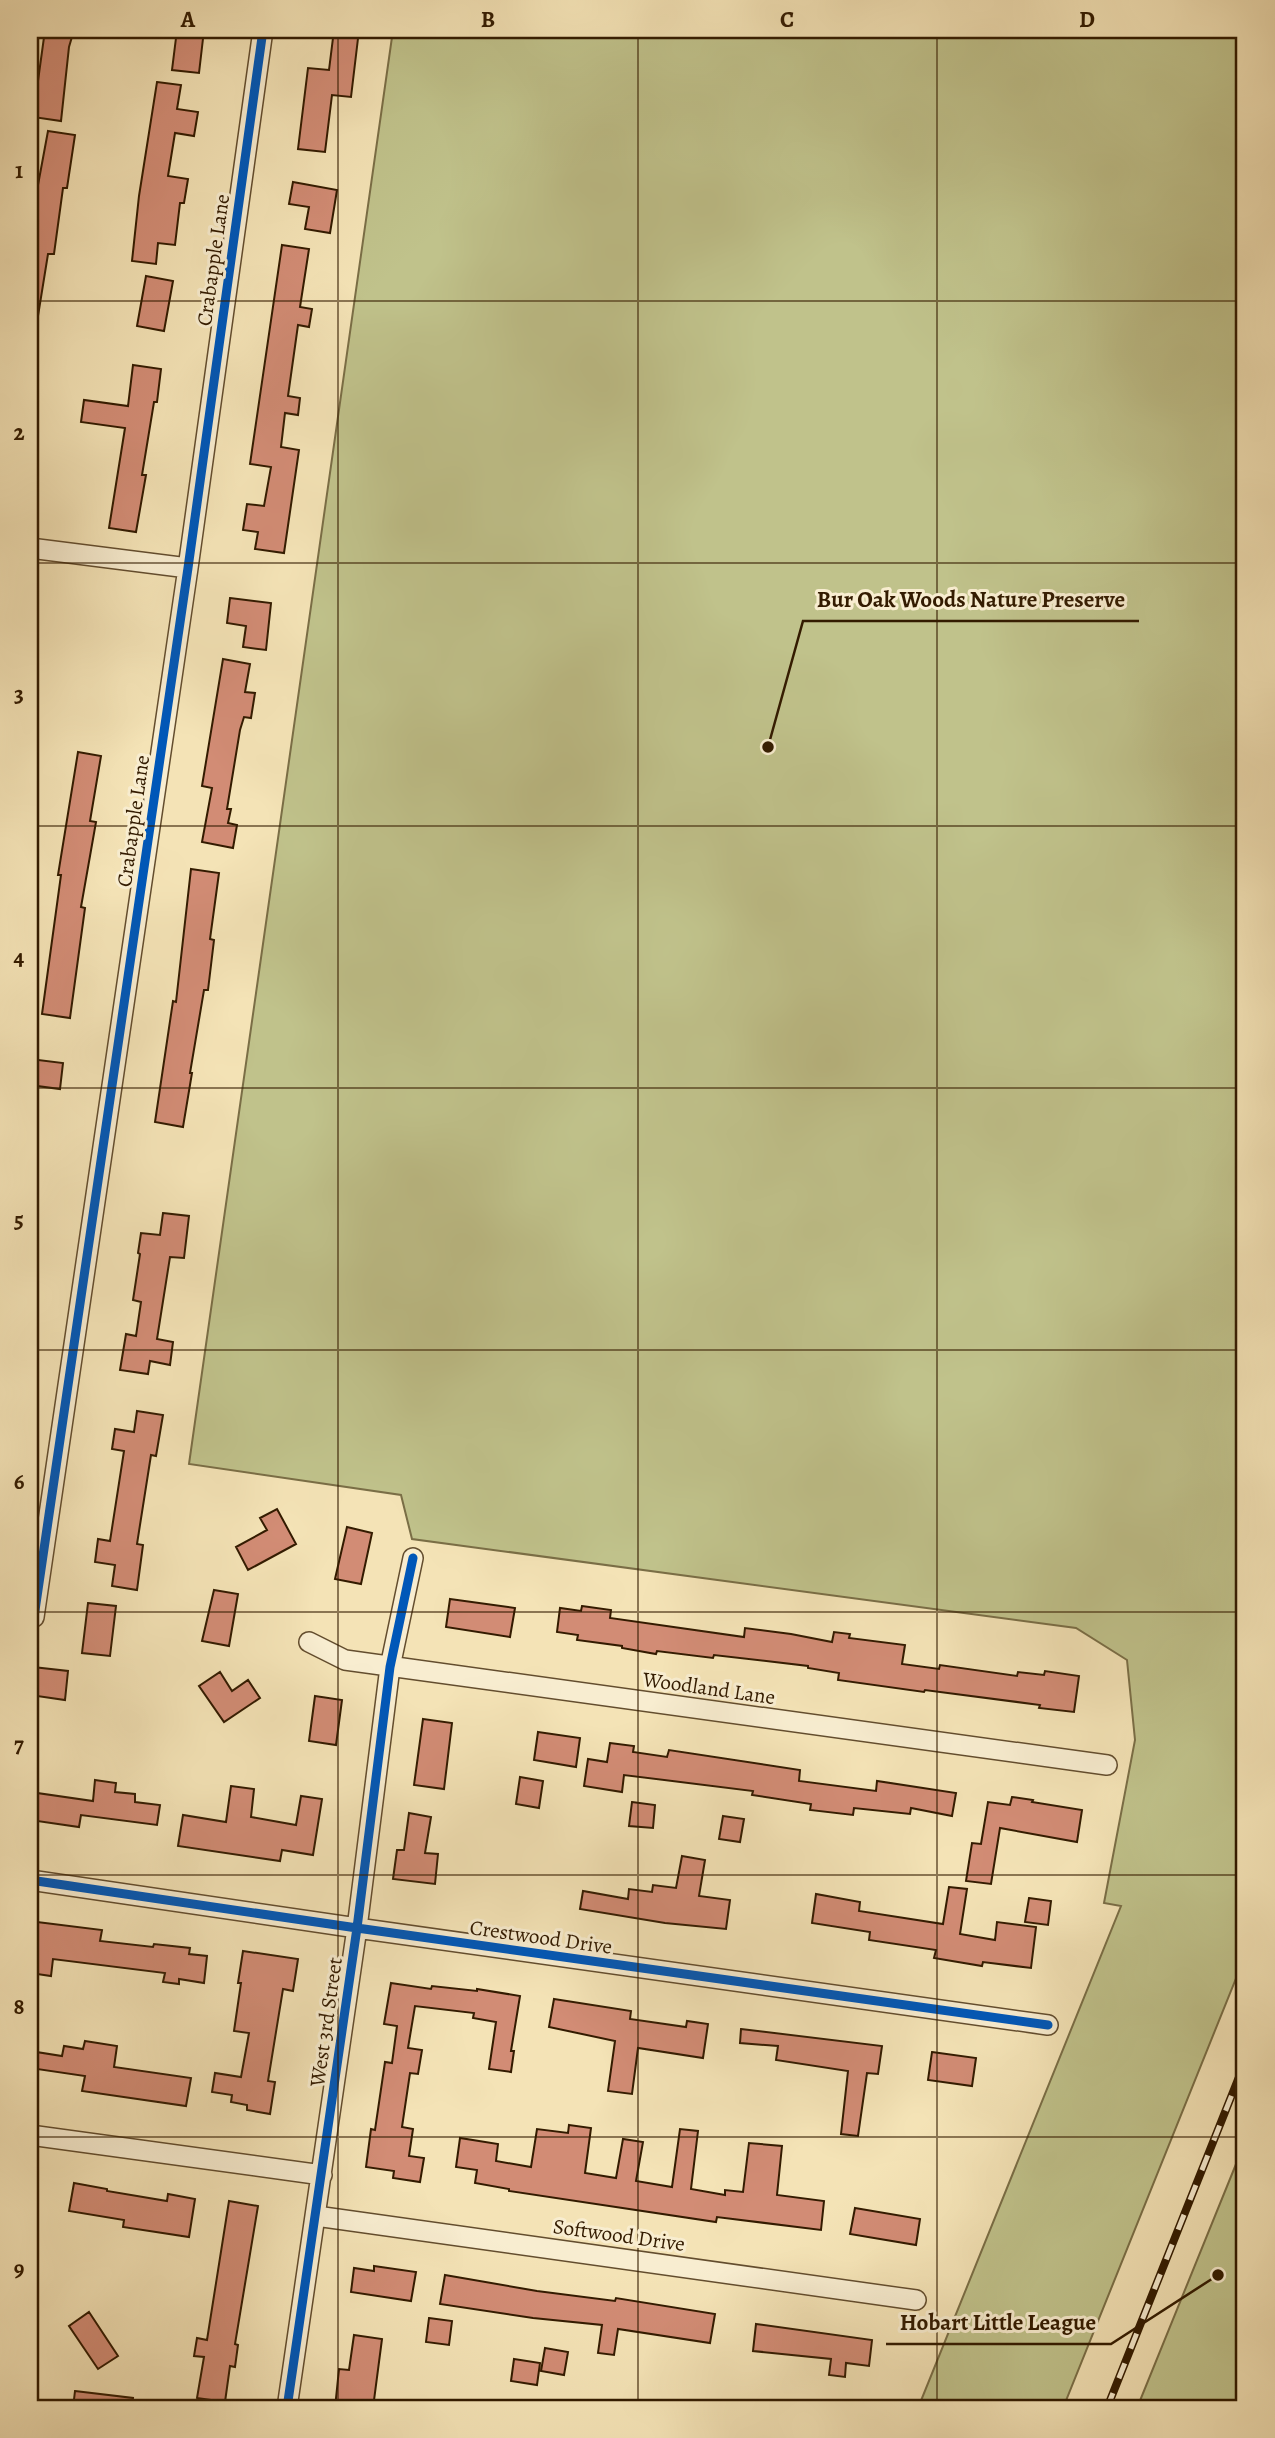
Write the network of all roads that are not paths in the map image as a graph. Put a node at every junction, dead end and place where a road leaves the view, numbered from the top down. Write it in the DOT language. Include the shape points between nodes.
graph roads {
  1 [pos="263,30"];
  2 [pos="30,548"];
  3 [pos="188,568"];
  4 [pos="413,1558"];
  5 [pos="32,1616"];
  6 [pos="309,1642"];
  7 [pos="390,1667"];
  8 [pos="1107,1765"];
  9 [pos="30,1880"];
  10 [pos="356,1928"];
  11 [pos="1048,2025"];
  12 [pos="30,2135"];
  13 [pos="322,2175"];
  14 [pos="316,2216"];
  15 [pos="916,2300"];
  16 [pos="287,2408"];
  1 -- 3 [label="street, Crabapple Lane"];
  2 -- 3 [label="street"];
  3 -- 5 [label="street, Crabapple Lane"];
  4 -- 7 [label="street, West 3rd Street"];
  6 -- 7 [label="street, Woodland Lane" via="345,1660"];
  7 -- 8 [label="street, Woodland Lane"];
  7 -- 10 [label="street, West 3rd Street"];
  9 -- 10 [label="street, Crestwood Drive"];
  10 -- 11 [label="street, Crestwood Drive"];
  10 -- 13 [label="street, West 3rd Street"];
  12 -- 13 [label="street"];
  13 -- 14 [label="street, West 3rd Street"];
  14 -- 15 [label="street, Softwood Drive"];
  14 -- 16 [label="street, West 3rd Street"];
}
